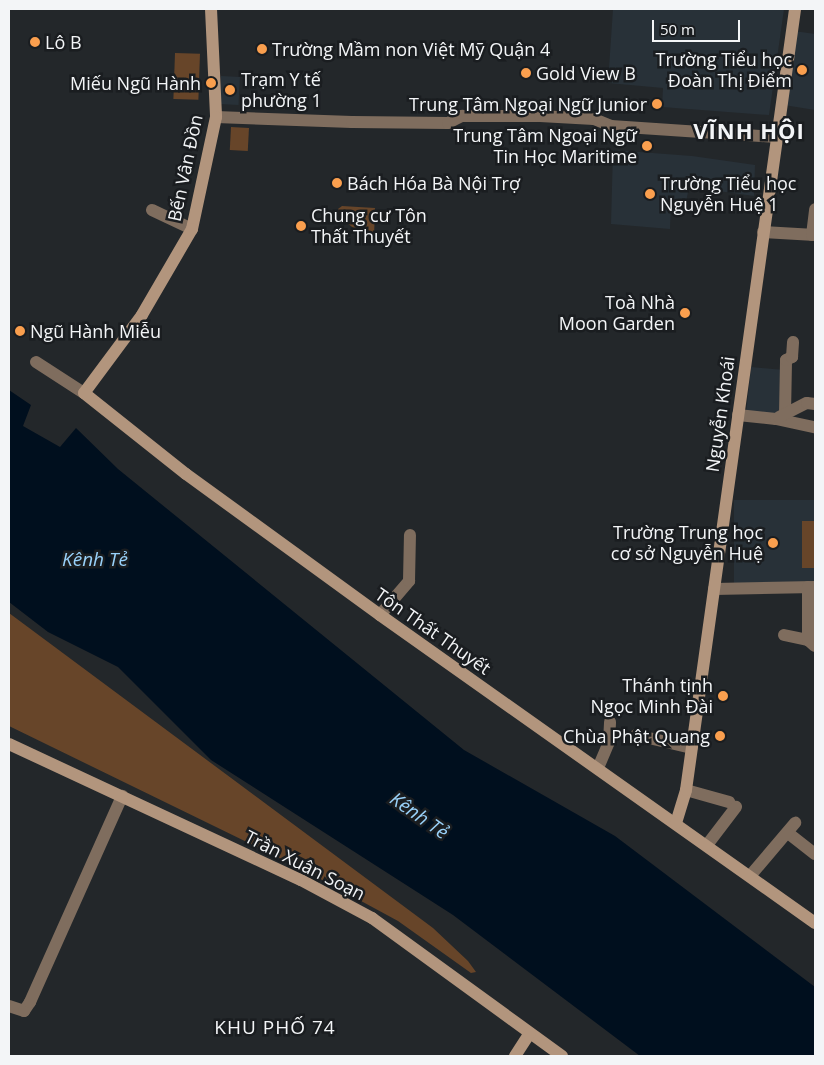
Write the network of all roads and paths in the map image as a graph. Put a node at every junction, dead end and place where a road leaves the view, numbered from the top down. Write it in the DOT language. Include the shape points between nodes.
graph roads {
  1 [pos="210,9"];
  2 [pos="795,9"];
  3 [pos="216,117"];
  4 [pos="777,137"];
  5 [pos="815,209"];
  6 [pos="152,210"];
  7 [pos="192,229"];
  8 [pos="763,232"];
  9 [pos="814,235"];
  10 [pos="793,342"];
  11 [pos="36,362"];
  12 [pos="84,393"];
  13 [pos="815,404"];
  14 [pos="738,415"];
  15 [pos="780,417"];
  16 [pos="815,427"];
  17 [pos="410,535"];
  18 [pos="812,587"];
  19 [pos="714,589"];
  20 [pos="380,615"];
  21 [pos="784,635"];
  22 [pos="811,643"];
  23 [pos="610,722"];
  24 [pos="636,735"];
  25 [pos="9,744"];
  26 [pos="692,748"];
  27 [pos="598,768"];
  28 [pos="686,790"];
  29 [pos="122,796"];
  30 [pos="676,824"];
  31 [pos="707,845"];
  32 [pos="815,854"];
  33 [pos="750,876"];
  34 [pos="815,923"];
  35 [pos="9,1006"];
  36 [pos="530,1033"];
  37 [pos="544,1051"];
  38 [pos="515,1056"];
  39 [pos="562,1056"];
  1 -- 3 [label="main road, Bến Vân Đồn"];
  2 -- 4 [label="main road, Nguyễn Khoái"];
  3 -- 4 [label="street" via="448,123 462,116 540,116 594,119 611,126"];
  3 -- 7 [label="main road, Bến Vân Đồn"];
  4 -- 8 [label="main road, Nguyễn Khoái"];
  5 -- 9 [label="street"];
  6 -- 7 [label="street"];
  7 -- 12 [label="main road, Bến Vân Đồn" via="142,315"];
  8 -- 9 [label="street"];
  8 -- 14 [label="main road, Nguyễn Khoái"];
  10 -- 15 [label="street" via="792,357 786,360"];
  11 -- 12 [label="street, Tôn Thất Thuyết"];
  12 -- 20 [label="main road, Tôn Thất Thuyết" via="186,474"];
  13 -- 15 [label="street" via="807,403"];
  14 -- 15 [label="street"];
  14 -- 19 [label="main road, Nguyễn Khoái"];
  15 -- 16 [label="street"];
  17 -- 20 [label="street" via="409,581"];
  18 -- 19 [label="street"];
  18 -- 22 [label="street"];
  19 -- 26 [label="main road, Nguyễn Khoái"];
  20 -- 27 [label="main road, Tôn Thất Thuyết"];
  21 -- 22 [label="street"];
  23 -- 27 [label="street" via="609,742"];
  24 -- 26 [label="street"];
  25 -- 29 [label="main road, Trần Xuân Soạn"];
  26 -- 28 [label="main road, Nguyễn Khoái"];
  27 -- 30 [label="main road, Tôn Thất Thuyết"];
  28 -- 30 [label="main road, Nguyễn Khoái"];
  28 -- 31 [label="street" via="733,805"];
  29 -- 35 [label="street" via="30,1002 24,1011"];
  29 -- 36 [label="main road, Trần Xuân Soạn" via="300,880 372,918"];
  30 -- 31 [label="main road, Tôn Thất Thuyết"];
  31 -- 33 [label="main road, Tôn Thất Thuyết"];
  32 -- 33 [label="street" via="792,828"];
  33 -- 34 [label="main road, Tôn Thất Thuyết"];
  36 -- 37 [label="main road, Trần Xuân Soạn"];
  36 -- 38 [label="main road"];
  37 -- 39 [label="main road, Trần Xuân Soạn"];
}
